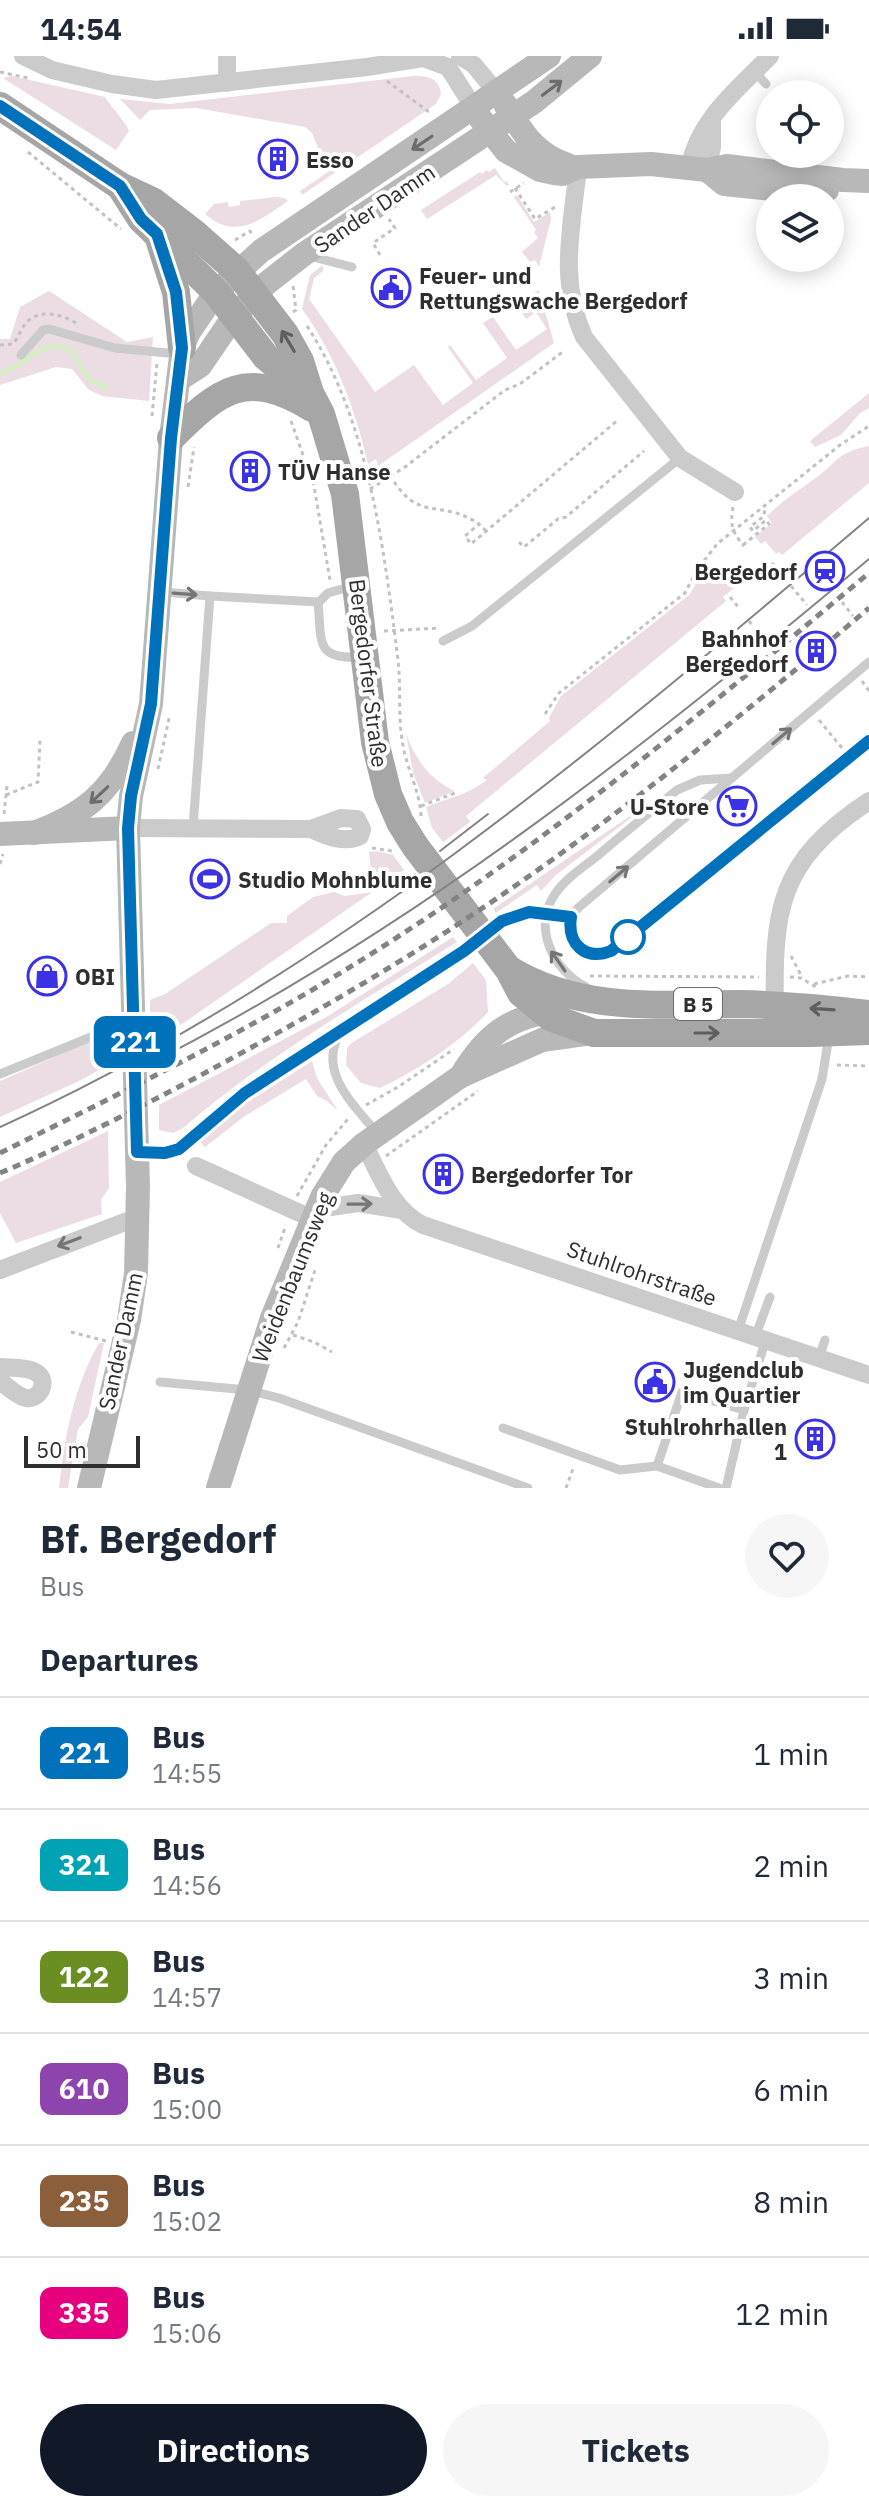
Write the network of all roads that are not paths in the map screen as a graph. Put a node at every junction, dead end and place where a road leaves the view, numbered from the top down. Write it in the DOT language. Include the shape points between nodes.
graph roads {
  1 [pos="23,56"];
  2 [pos="227,56"];
  3 [pos="460,56"];
  4 [pos="549,56"];
  5 [pos="590,56"];
  6 [pos="770,56"];
  7 [pos="431,58"];
  8 [pos="52,63"];
  9 [pos="227,83"];
  10 [pos="497,93"];
  11 [pos="0,106"];
  12 [pos="474,108"];
  13 [pos="512,116"];
  14 [pos="489,132"];
  15 [pos="578,167"];
  16 [pos="698,169"];
  17 [pos="869,182"];
  18 [pos="120,186"];
  19 [pos="331,220"];
  20 [pos="143,235"];
  21 [pos="288,253"];
  22 [pos="352,267"];
  23 [pos="236,270"];
  24 [pos="216,292"];
  25 [pos="256,293"];
  26 [pos="234,316"];
  27 [pos="174,351"];
  28 [pos="21,355"];
  29 [pos="178,380"];
  30 [pos="315,404"];
  31 [pos="171,438"];
  32 [pos="680,458"];
  33 [pos="735,492"];
  34 [pos="358,585"];
  35 [pos="159,592"];
  36 [pos="210,596"];
  37 [pos="318,602"];
  38 [pos="443,641"];
  39 [pos="365,645"];
  40 [pos="869,662"];
  41 [pos="151,704"];
  42 [pos="869,741"];
  43 [pos="732,778"];
  44 [pos="869,801"];
  45 [pos="128,828"];
  46 [pos="193,828"];
  47 [pos="311,829"];
  48 [pos="34,833"];
  49 [pos="2,834"];
  50 [pos="571,917"];
  51 [pos="622,1003"];
  52 [pos="531,1005"];
  53 [pos="869,1014"];
  54 [pos="775,1019"];
  55 [pos="342,1029"];
  56 [pos="869,1031"];
  57 [pos="594,1033"];
  58 [pos="830,1033"];
  59 [pos="107,1036"];
  60 [pos="0,1074"];
  61 [pos="473,1078"];
  62 [pos="372,1148"];
  63 [pos="137,1152"];
  64 [pos="196,1166"];
  65 [pos="402,1210"];
  66 [pos="315,1214"];
  67 [pos="138,1217"];
  68 [pos="0,1270"];
  69 [pos="770,1297"];
  70 [pos="753,1336"];
  71 [pos="0,1367"];
  72 [pos="869,1375"];
  73 [pos="0,1381"];
  74 [pos="160,1382"];
  75 [pos="248,1390"];
  76 [pos="744,1410"];
  77 [pos="503,1428"];
  78 [pos="657,1466"];
  79 [pos="89,1488"];
  80 [pos="218,1488"];
  81 [pos="528,1488"];
  82 [pos="719,1488"];
  83 [pos="726,1488"];
  1 -- 8 [label="street"];
  2 -- 9 [label="street"];
  3 -- 10 [label="street"];
  4 -- 10 [label="main road, Sander Damm"];
  13 -- 5 [label="main road, Sander Damm, one-way"];
  6 -- 16 [label="street" via="761,78 731,94 712,119 712,147"];
  7 -- 9 [label="street"];
  7 -- 12 [label="street" via="448,67"];
  8 -- 9 [label="street" via="145,90"];
  10 -- 12 [label="main road, Sander Damm"];
  10 -- 13 [label="main road"];
  11 -- 18 [label="main road, Bergedorfer Straße / B 5"];
  12 -- 14 [label="main road"];
  12 -- 19 [label="main road, Sander Damm, one-way"];
  13 -- 14 [label="main road, Sander Damm"];
  13 -- 15 [label="main road" via="542,154"];
  14 -- 15 [label="main road" via="506,151 540,170 563,174"];
  14 -- 19 [label="main road, Sander Damm" via="379,205"];
  15 -- 16 [label="main road" via="651,164"];
  15 -- 32 [label="street" via="567,276 574,316 592,349"];
  16 -- 17 [label="main road" via="727,166"];
  18 -- 20 [label="main road, Bergedorfer Straße / B 5" via="141,219"];
  18 -- 23 [label="main road, Bergedorfer Straße / B 5" via="154,202"];
  19 -- 21 [label="main road, Sander Damm"];
  20 -- 24 [label="main road, Bergedorfer Straße / B 5"];
  20 -- 27 [label="main road" via="174,283"];
  21 -- 22 [label="lane"];
  21 -- 23 [label="main road, Sander Damm"];
  21 -- 25 [label="main road, Sander Damm"];
  23 -- 24 [label="main road, Sander Damm"];
  23 -- 25 [label="main road, Bergedorfer Straße / B 5"];
  24 -- 26 [label="main road, Bergedorfer Straße / B 5"];
  24 -- 27 [label="main road, Sander Damm"];
  25 -- 26 [label="main road, Sander Damm"];
  30 -- 25 [label="main road, Bergedorfer Straße / B 5, one-way" via="300,361"];
  26 -- 29 [label="main road, Sander Damm" via="200,366"];
  26 -- 30 [label="main road, Bergedorfer Straße / B 5" via="266,357"];
  27 -- 28 [label="lane" via="104,345 49,329"];
  27 -- 29 [label="main road, Sander Damm"];
  29 -- 31 [label="main road, Sander Damm"];
  30 -- 31 [label="main road" via="240,387 204,405"];
  30 -- 34 [label="main road, Bergedorfer Straße / B 5" via="345,494"];
  31 -- 35 [label="main road, Sander Damm"];
  32 -- 33 [label="street"];
  32 -- 38 [label="lane" via="472,626"];
  34 -- 37 [label="lane" via="328,593"];
  34 -- 39 [label="main road, Bergedorfer Straße / B 5"];
  35 -- 36 [label="lane, one-way"];
  35 -- 41 [label="main road, Sander Damm"];
  36 -- 37 [label="lane"];
  36 -- 46 [label="lane"];
  37 -- 39 [label="lane" via="322,644 333,657"];
  39 -- 52 [label="main road, Bergedorfer Straße / B 5" via="377,756 396,814"];
  43 -- 40 [label="lane, one-way"];
  41 -- 45 [label="main road, Sander Damm"];
  41 -- 48 [label="main road, one-way" via="109,786 76,814"];
  42 -- 50 [label="lane" via="611,951 601,955 579,949 570,933"];
  50 -- 43 [label="lane, one-way"];
  51 -- 43 [label="lane, one-way" via="581,985 554,959 545,923 555,894 677,790 700,780"];
  44 -- 54 [label="street" via="832,829 795,870 775,936"];
  45 -- 46 [label="street"];
  45 -- 48 [label="main road"];
  45 -- 63 [label="main road, Sander Damm"];
  46 -- 47 [label="street"];
  48 -- 49 [label="main road"];
  50 -- 55 [label="lane, bridge" via="536,913 502,921"];
  51 -- 52 [label="main road, Bergedorfer Straße / B 5" via="578,998"];
  51 -- 54 [label="main road, Bergedorfer Straße / B 5"];
  52 -- 57 [label="main road, Bergedorfer Straße / B 5"];
  52 -- 61 [label="main road, Weidenbaumsweg" via="504,1047"];
  53 -- 54 [label="main road, Bergedorfer Straße / B 5, one-way"];
  57 -- 54 [label="main road, Bergedorfer Straße / B 5, one-way"];
  54 -- 58 [label="main road, Bergedorfer Straße / B 5"];
  55 -- 62 [label="lane" via="331,1060"];
  55 -- 63 [label="lane" via="245,1093 179,1149"];
  56 -- 58 [label="main road, Bergedorfer Straße / B 5"];
  57 -- 61 [label="main road, Weidenbaumsweg" via="542,1040"];
  58 -- 70 [label="lane"];
  59 -- 60 [label="lane" via="91,1037"];
  61 -- 62 [label="main road, Weidenbaumsweg"];
  62 -- 65 [label="street, Stuhlrohrstraße"];
  62 -- 66 [label="main road, Weidenbaumsweg" via="344,1162"];
  63 -- 67 [label="main road, Sander Damm"];
  64 -- 66 [label="street"];
  66 -- 65 [label="street, Stuhlrohrstraße, one-way" via="358,1203"];
  65 -- 70 [label="street, Stuhlrohrstraße" via="423,1225"];
  66 -- 75 [label="main road, Weidenbaumsweg"];
  67 -- 68 [label="street, one-way"];
  67 -- 79 [label="main road, Sander Damm" via="135,1289"];
  69 -- 70 [label="lane"];
  70 -- 72 [label="street, Stuhlrohrstraße" via="822,1349"];
  70 -- 76 [label="lane"];
  71 -- 73 [label="street" via="35,1370 43,1384 41,1392 26,1398"];
  74 -- 75 [label="lane"];
  75 -- 80 [label="main road, Weidenbaumsweg"];
  75 -- 81 [label="lane"];
  76 -- 78 [label="lane" via="682,1392"];
  76 -- 83 [label="lane"];
  77 -- 78 [label="lane" via="620,1470"];
  78 -- 82 [label="lane"];
}
